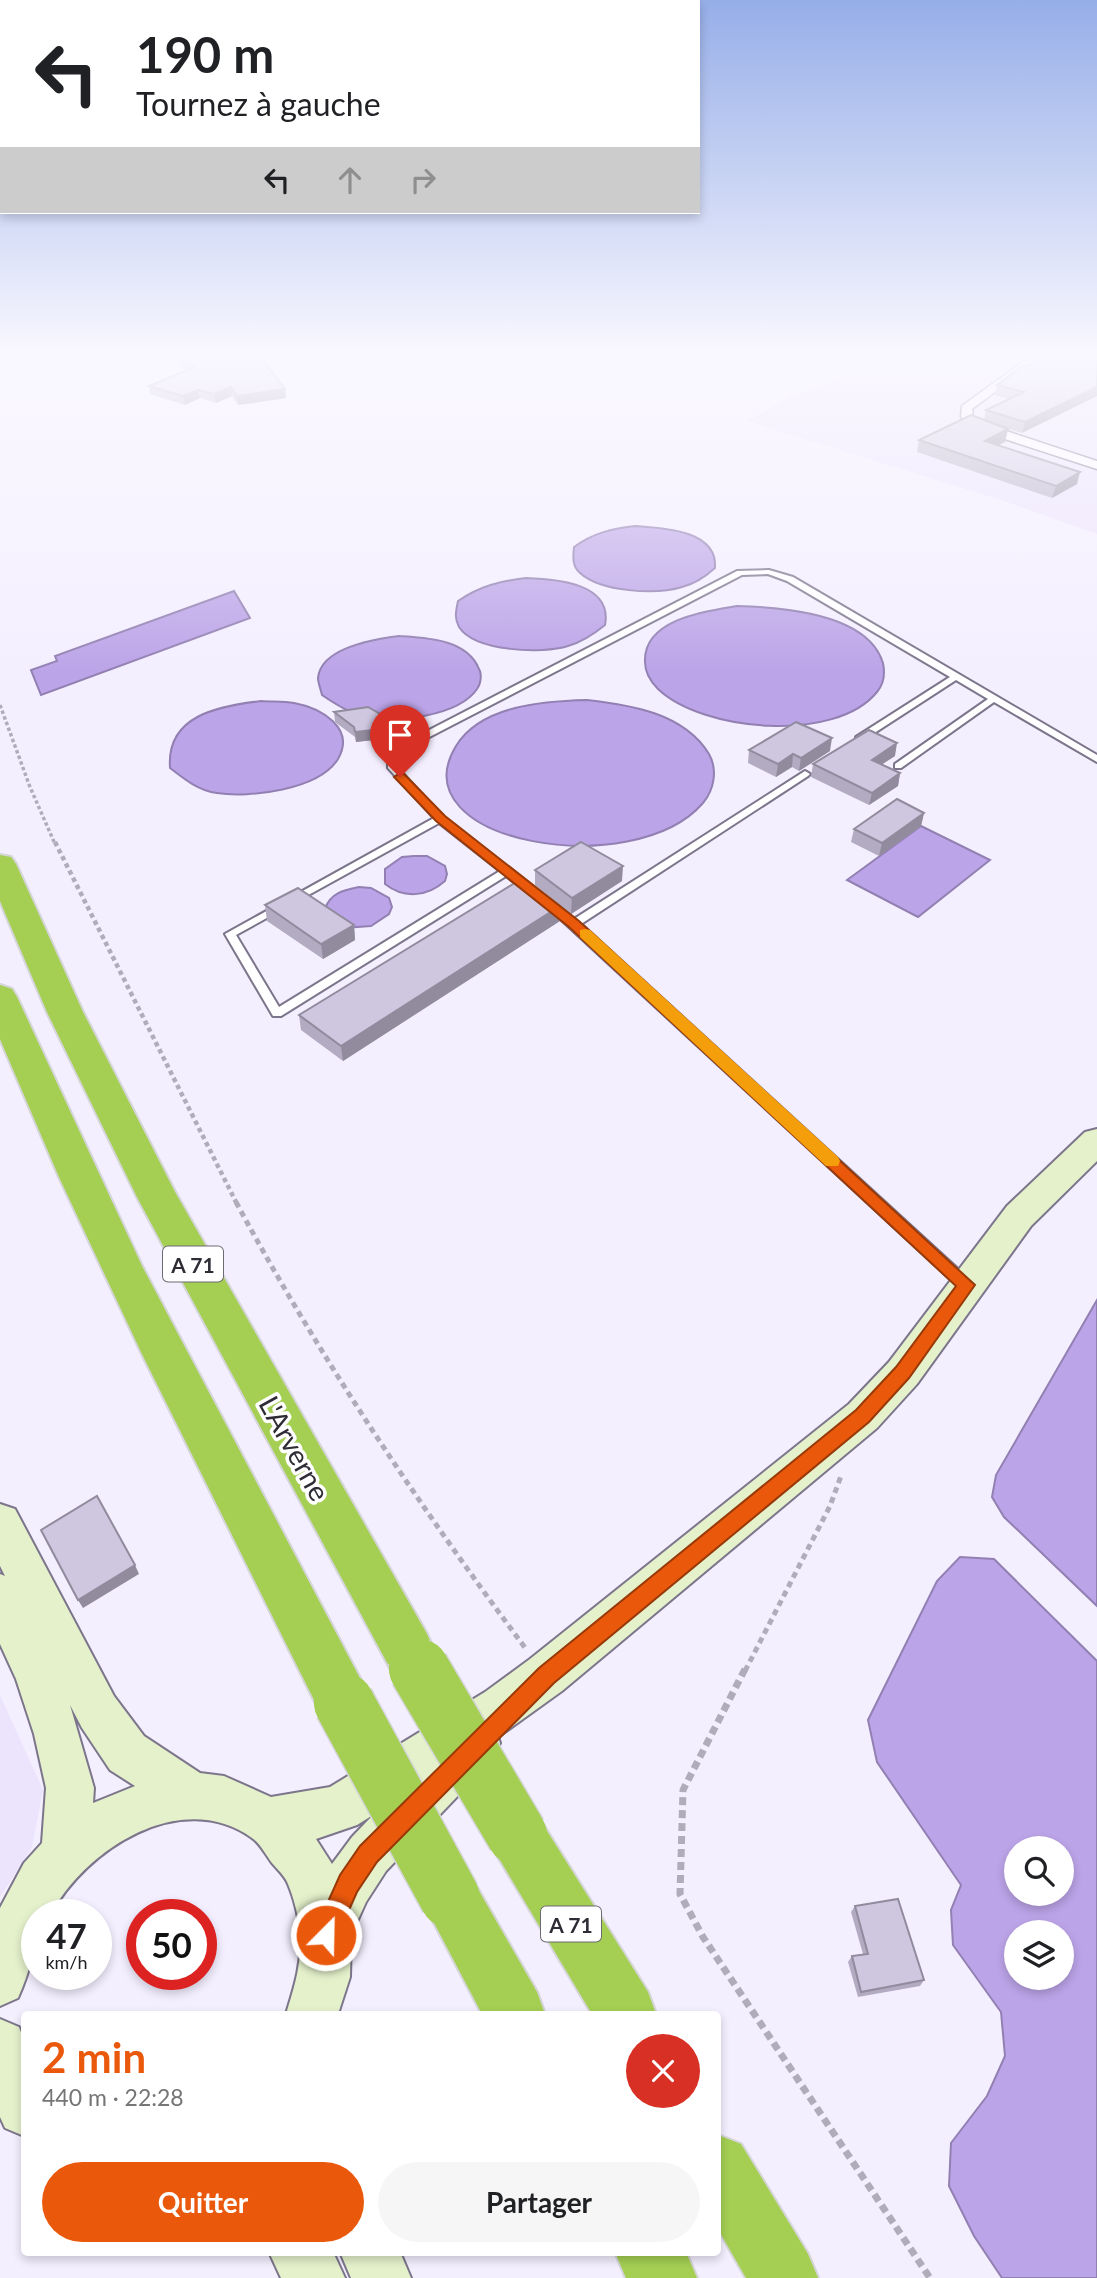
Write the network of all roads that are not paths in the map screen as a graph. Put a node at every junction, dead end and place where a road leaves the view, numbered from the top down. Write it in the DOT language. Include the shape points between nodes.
graph roads {
  1 [pos="1080,459"];
  2 [pos="1097,465"];
  3 [pos="957,676"];
  4 [pos="995,698"];
  5 [pos="855,742"];
  6 [pos="1097,759"];
  7 [pos="898,766"];
  8 [pos="805,774"];
  9 [pos="440,819"];
  10 [pos="0,864"];
  11 [pos="507,871"];
  12 [pos="574,924"];
  13 [pos="0,997"];
  14 [pos="1097,1141"];
  15 [pos="966,1285"];
  16 [pos="0,1524"];
  17 [pos="0,1595"];
  18 [pos="546,1675"];
  19 [pos="192,1796"];
  20 [pos="270,1821"];
  21 [pos="66,1853"];
  22 [pos="326,1935"];
  23 [pos="0,1980"];
  24 [pos="313,2011"];
  25 [pos="513,2011"];
  26 [pos="623,2011"];
  27 [pos="0,2046"];
  28 [pos="16,2111"];
  29 [pos="721,2172"];
  30 [pos="301,2256"];
  31 [pos="371,2256"];
  32 [pos="650,2256"];
  33 [pos="316,2278"];
  34 [pos="382,2278"];
  35 [pos="663,2278"];
  36 [pos="784,2278"];
  1 -- 2 [label="street"];
  3 -- 4 [label="lane"];
  3 -- 5 [label="lane"];
  3 -- 9 [label="lane" via="790,579 769,572 740,573 398,752 393,768"];
  4 -- 6 [label="lane"];
  4 -- 7 [label="lane"];
  8 -- 12 [label="lane"];
  9 -- 11 [label="lane"];
  9 -- 11 [label="lane" via="230,934 277,1013"];
  10 -- 26 [label="highway, L'Arverne / A 71, bridge" via="65,1012 157,1197 410,1652"];
  11 -- 12 [label="lane"];
  12 -- 15 [label="lane"];
  13 -- 25 [label="highway, A 71, bridge" via="188,1404 344,1703"];
  14 -- 15 [label="main road" via="1019,1216"];
  15 -- 18 [label="main road" via="903,1373 863,1416"];
  16 -- 19 [label="main road" via="98,1712 127,1753"];
  17 -- 21 [label="main road" via="37,1675 57,1734 70,1788"];
  18 -- 20 [label="main road" via="340,1808"];
  18 -- 22 [label="main road" via="369,1854 348,1884"];
  19 -- 20 [label="main road" via="225,1800"];
  19 -- 21 [label="main road" via="162,1799 103,1824"];
  20 -- 22 [label="main road" via="310,1871"];
  21 -- 23 [label="main road" via="42,1881 11,1939"];
  22 -- 24 [label="main road" via="324,1977"];
  27 -- 28 [label="main road"];
  29 -- 36 [label="highway"];
  30 -- 33 [label="main road"];
  31 -- 34 [label="main road"];
  32 -- 35 [label="highway"];
}
